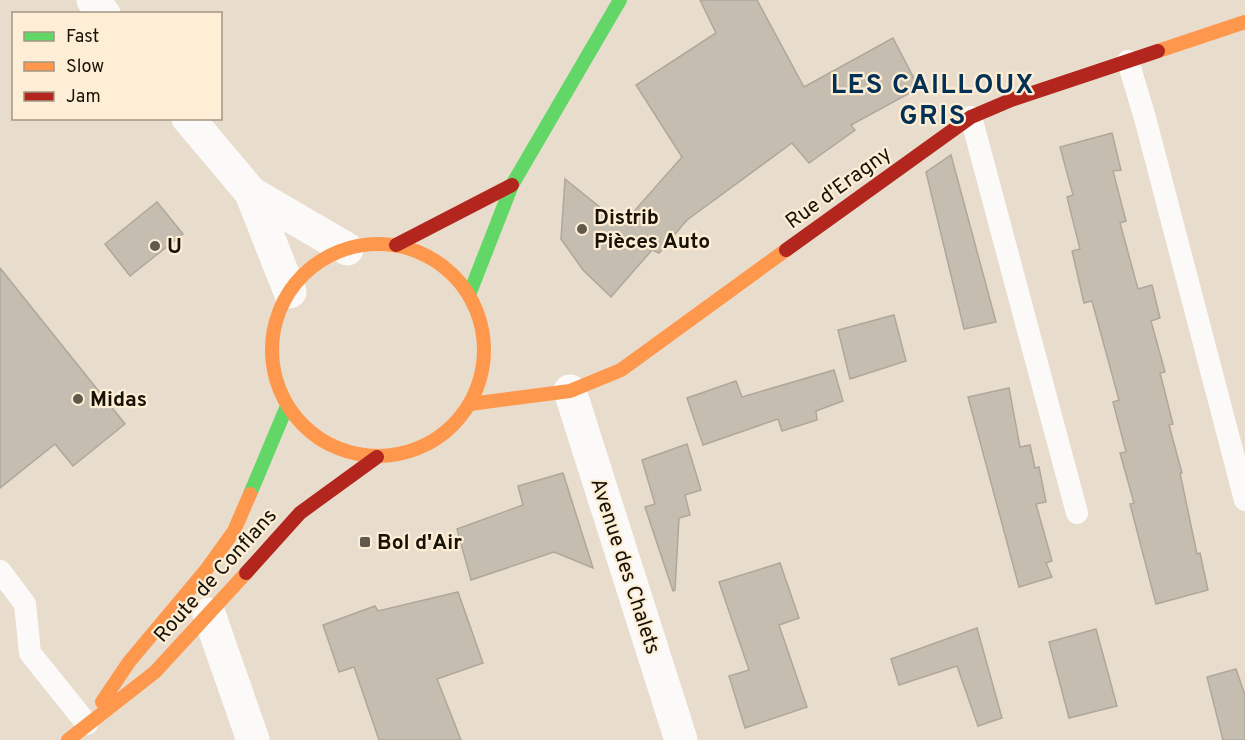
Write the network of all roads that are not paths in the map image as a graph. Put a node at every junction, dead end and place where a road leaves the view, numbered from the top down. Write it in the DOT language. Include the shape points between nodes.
graph roads {
  1 [pos="93,0"];
  2 [pos="620,0"];
  3 [pos="102,12"];
  4 [pos="1245,22"];
  5 [pos="1128,61"];
  6 [pos="970,117"];
  7 [pos="190,120"];
  8 [pos="512,185"];
  9 [pos="251,193"];
  10 [pos="396,245"];
  11 [pos="347,249"];
  12 [pos="290,292"];
  13 [pos="469,295"];
  14 [pos="570,391"];
  15 [pos="470,404"];
  16 [pos="287,406"];
  17 [pos="377,457"];
  18 [pos="1245,500"];
  19 [pos="1077,513"];
  20 [pos="0,571"];
  21 [pos="208,614"];
  22 [pos="87,724"];
  23 [pos="68,740"];
  24 [pos="253,740"];
  25 [pos="681,740"];
  1 -- 3 [label="street"];
  2 -- 8 [label="main road"];
  4 -- 5 [label="main road, Rue d'Eragny"];
  5 -- 6 [label="main road, Rue d'Eragny"];
  5 -- 18 [label="lane"];
  6 -- 14 [label="main road, Rue d'Eragny" via="621,370"];
  6 -- 19 [label="lane"];
  7 -- 9 [label="street"];
  8 -- 10 [label="main road"];
  8 -- 13 [label="main road"];
  9 -- 11 [label="street"];
  9 -- 12 [label="street"];
  10 -- 11 [label="main road"];
  10 -- 13 [label="main road" via="442,266"];
  11 -- 12 [label="main road" via="314,265"];
  12 -- 16 [label="main road" via="277,319 272,348 275,378"];
  13 -- 15 [label="main road" via="481,321 485,349 482,377"];
  14 -- 15 [label="main road, Rue d'Eragny"];
  14 -- 25 [label="street, Avenue des Chalets"];
  15 -- 17 [label="main road" via="453,426 431,443 405,454"];
  16 -- 17 [label="main road" via="310,433 341,451"];
  16 -- 22 [label="main road, Route de Conflans" via="234,531 129,662"];
  17 -- 21 [label="main road, Route de Conflans" via="300,513"];
  20 -- 22 [label="lane" via="25,604 30,653"];
  21 -- 22 [label="main road, Route de Conflans" via="155,672"];
  21 -- 24 [label="street"];
  22 -- 23 [label="main road, Route de Conflans"];
}
